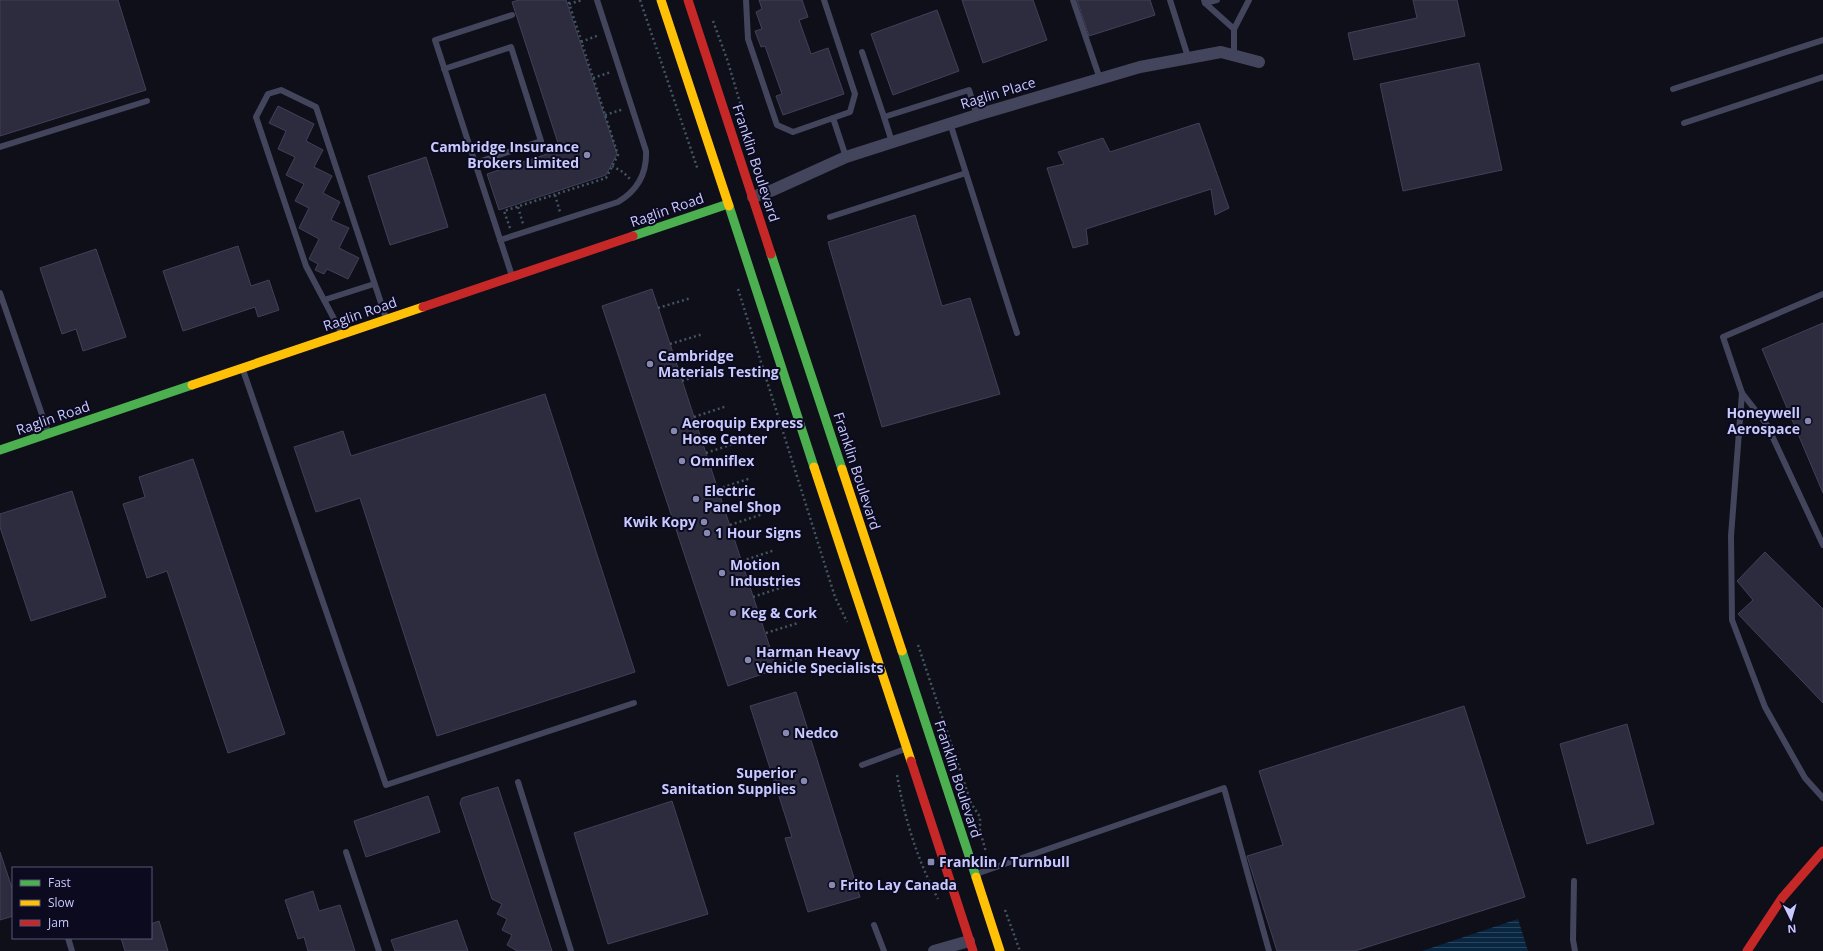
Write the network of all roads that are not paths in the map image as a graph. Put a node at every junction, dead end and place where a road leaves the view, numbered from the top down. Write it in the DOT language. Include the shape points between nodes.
graph roads {
  1 [pos="597,0"];
  2 [pos="661,0"];
  3 [pos="688,0"];
  4 [pos="746,0"];
  5 [pos="824,0"];
  6 [pos="1073,0"];
  7 [pos="1170,0"];
  8 [pos="1217,0"];
  9 [pos="1249,0"];
  10 [pos="1205,2"];
  11 [pos="512,15"];
  12 [pos="1234,29"];
  13 [pos="1823,40"];
  14 [pos="862,52"];
  15 [pos="1234,55"];
  16 [pos="1188,57"];
  17 [pos="1259,62"];
  18 [pos="444,69"];
  19 [pos="1823,77"];
  20 [pos="1100,79"];
  21 [pos="1672,89"];
  22 [pos="147,101"];
  23 [pos="977,115"];
  24 [pos="884,117"];
  25 [pos="833,118"];
  26 [pos="950,123"];
  27 [pos="1684,123"];
  28 [pos="892,142"];
  29 [pos="0,147"];
  30 [pos="846,157"];
  31 [pos="475,163"];
  32 [pos="966,173"];
  33 [pos="753,197"];
  34 [pos="728,204"];
  35 [pos="830,217"];
  36 [pos="500,240"];
  37 [pos="512,277"];
  38 [pos="374,284"];
  39 [pos="0,293"];
  40 [pos="1823,294"];
  41 [pos="324,300"];
  42 [pos="386,320"];
  43 [pos="1017,333"];
  44 [pos="342,335"];
  45 [pos="242,368"];
  46 [pos="1742,393"];
  47 [pos="49,434"];
  48 [pos="0,450"];
  49 [pos="1823,545"];
  50 [pos="634,702"];
  51 [pos="906,748"];
  52 [pos="862,765"];
  53 [pos="518,782"];
  54 [pos="1823,798"];
  55 [pos="1823,851"];
  56 [pos="346,852"];
  57 [pos="974,874"];
  58 [pos="1574,881"];
  59 [pos="874,925"];
  60 [pos="68,939"];
  61 [pos="971,946"];
  62 [pos="72,951"];
  63 [pos="379,951"];
  64 [pos="571,951"];
  65 [pos="884,951"];
  66 [pos="934,951"];
  67 [pos="1000,951"];
  68 [pos="1269,951"];
  69 [pos="1576,951"];
  70 [pos="1747,951"];
  1 -- 36 [label="lane" via="646,150 641,180 631,193 618,202"];
  2 -- 34 [label="main road"];
  3 -- 33 [label="main road, Franklin Boulevard"];
  4 -- 25 [label="lane" via="748,39 777,125 793,132"];
  5 -- 25 [label="lane" via="855,94 850,112"];
  6 -- 20 [label="lane"];
  7 -- 16 [label="lane"];
  8 -- 10 [label="lane"];
  9 -- 12 [label="lane"];
  10 -- 12 [label="lane"];
  11 -- 18 [label="lane" via="434,40"];
  12 -- 15 [label="lane"];
  13 -- 21 [label="lane"];
  14 -- 24 [label="lane"];
  15 -- 16 [label="street, Raglin Place" via="1221,52"];
  15 -- 17 [label="street, Raglin Place"];
  16 -- 20 [label="street, Raglin Place"];
  18 -- 31 [label="lane"];
  18 -- 31 [label="lane" via="511,47 541,141"];
  19 -- 27 [label="lane"];
  20 -- 23 [label="street, Raglin Place"];
  22 -- 29 [label="lane"];
  23 -- 24 [label="lane" via="969,90"];
  23 -- 26 [label="street, Raglin Place"];
  24 -- 28 [label="lane"];
  25 -- 30 [label="lane"];
  26 -- 28 [label="street, Raglin Place"];
  26 -- 32 [label="lane"];
  28 -- 30 [label="street, Raglin Place"];
  30 -- 33 [label="street, Raglin Place"];
  31 -- 36 [label="lane"];
  32 -- 35 [label="lane"];
  32 -- 43 [label="lane"];
  33 -- 57 [label="main road, Franklin Boulevard"];
  34 -- 37 [label="main road, Raglin Road"];
  34 -- 51 [label="main road"];
  36 -- 37 [label="lane"];
  37 -- 42 [label="main road, Raglin Road"];
  38 -- 41 [label="lane"];
  38 -- 41 [label="lane" via="316,107 281,90 268,94 256,117 306,266"];
  38 -- 42 [label="lane"];
  39 -- 47 [label="lane"];
  40 -- 46 [label="lane" via="1723,337"];
  41 -- 44 [label="lane"];
  42 -- 44 [label="main road, Raglin Road"];
  44 -- 45 [label="main road, Raglin Road"];
  45 -- 47 [label="main road, Raglin Road"];
  45 -- 50 [label="lane" via="386,785"];
  46 -- 49 [label="lane" via="1767,425"];
  46 -- 54 [label="lane" via="1731,536 1732,620 1765,707 1805,778"];
  47 -- 48 [label="main road, Raglin Road"];
  51 -- 52 [label="lane"];
  51 -- 61 [label="main road"];
  53 -- 64 [label="lane"];
  55 -- 70 [label="main road" via="1776,906"];
  56 -- 63 [label="lane"];
  57 -- 67 [label="main road, Franklin Boulevard"];
  57 -- 68 [label="lane" via="1224,788"];
  58 -- 69 [label="lane" via="1573,940"];
  59 -- 65 [label="lane"];
  60 -- 62 [label="lane"];
  61 -- 66 [label="street"];
}
